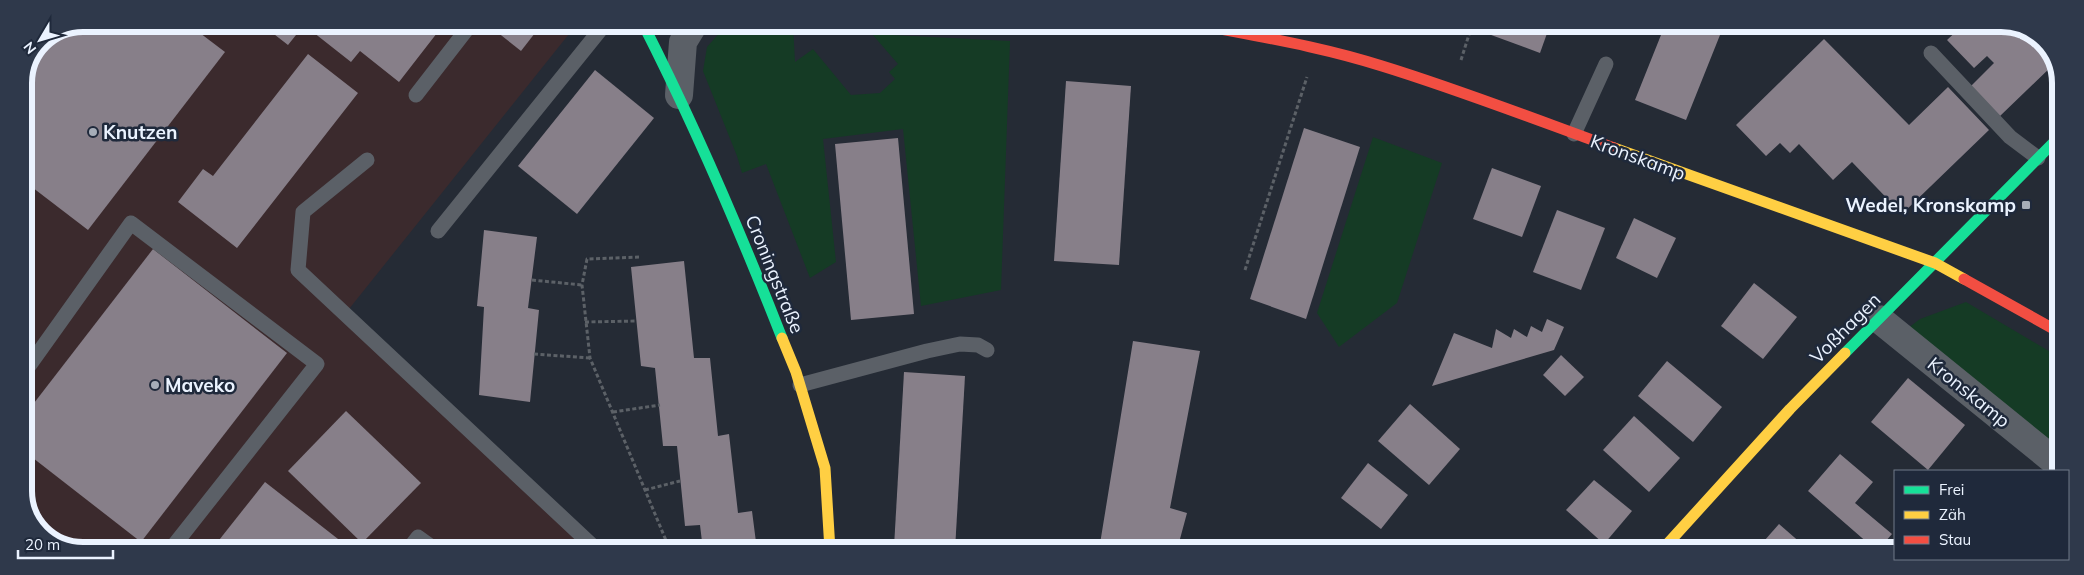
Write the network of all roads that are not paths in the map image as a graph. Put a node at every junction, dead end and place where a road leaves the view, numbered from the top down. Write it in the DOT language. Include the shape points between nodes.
graph roads {
  1 [pos="464,33"];
  2 [pos="598,33"];
  3 [pos="647,33"];
  4 [pos="688,33"];
  5 [pos="1251,33"];
  6 [pos="1931,53"];
  7 [pos="1606,64"];
  8 [pos="416,95"];
  9 [pos="679,95"];
  10 [pos="1574,134"];
  11 [pos="2051,145"];
  12 [pos="2038,158"];
  13 [pos="367,160"];
  14 [pos="438,231"];
  15 [pos="1935,263"];
  16 [pos="1879,319"];
  17 [pos="2052,328"];
  18 [pos="987,350"];
  19 [pos="33,361"];
  20 [pos="800,386"];
  21 [pos="2052,459"];
  22 [pos="176,542"];
  23 [pos="414,542"];
  24 [pos="425,542"];
  25 [pos="588,542"];
  26 [pos="830,542"];
  27 [pos="1669,542"];
  1 -- 8 [label="lane"];
  2 -- 14 [label="lane"];
  3 -- 9 [label="street, Croningstraße"];
  4 -- 9 [label="street" via="683,42"];
  5 -- 10 [label="street, Kronskamp" via="1380,65"];
  6 -- 12 [label="lane" via="2010,137"];
  7 -- 10 [label="lane"];
  9 -- 20 [label="street, Croningstraße" via="746,246"];
  10 -- 15 [label="street, Kronskamp"];
  11 -- 12 [label="street, Voßhagen"];
  12 -- 15 [label="street, Voßhagen"];
  13 -- 25 [label="lane" via="303,212 298,270"];
  15 -- 16 [label="street, Voßhagen"];
  15 -- 17 [label="street, Kronskamp"];
  16 -- 21 [label="street, Kronskamp"];
  16 -- 27 [label="street, Voßhagen" via="1790,408"];
  18 -- 20 [label="lane" via="978,345 960,344"];
  19 -- 22 [label="lane" via="131,223 316,364"];
  20 -- 26 [label="street, Croningstraße" via="825,468"];
  23 -- 24 [label="lane" via="418,537"];
}
